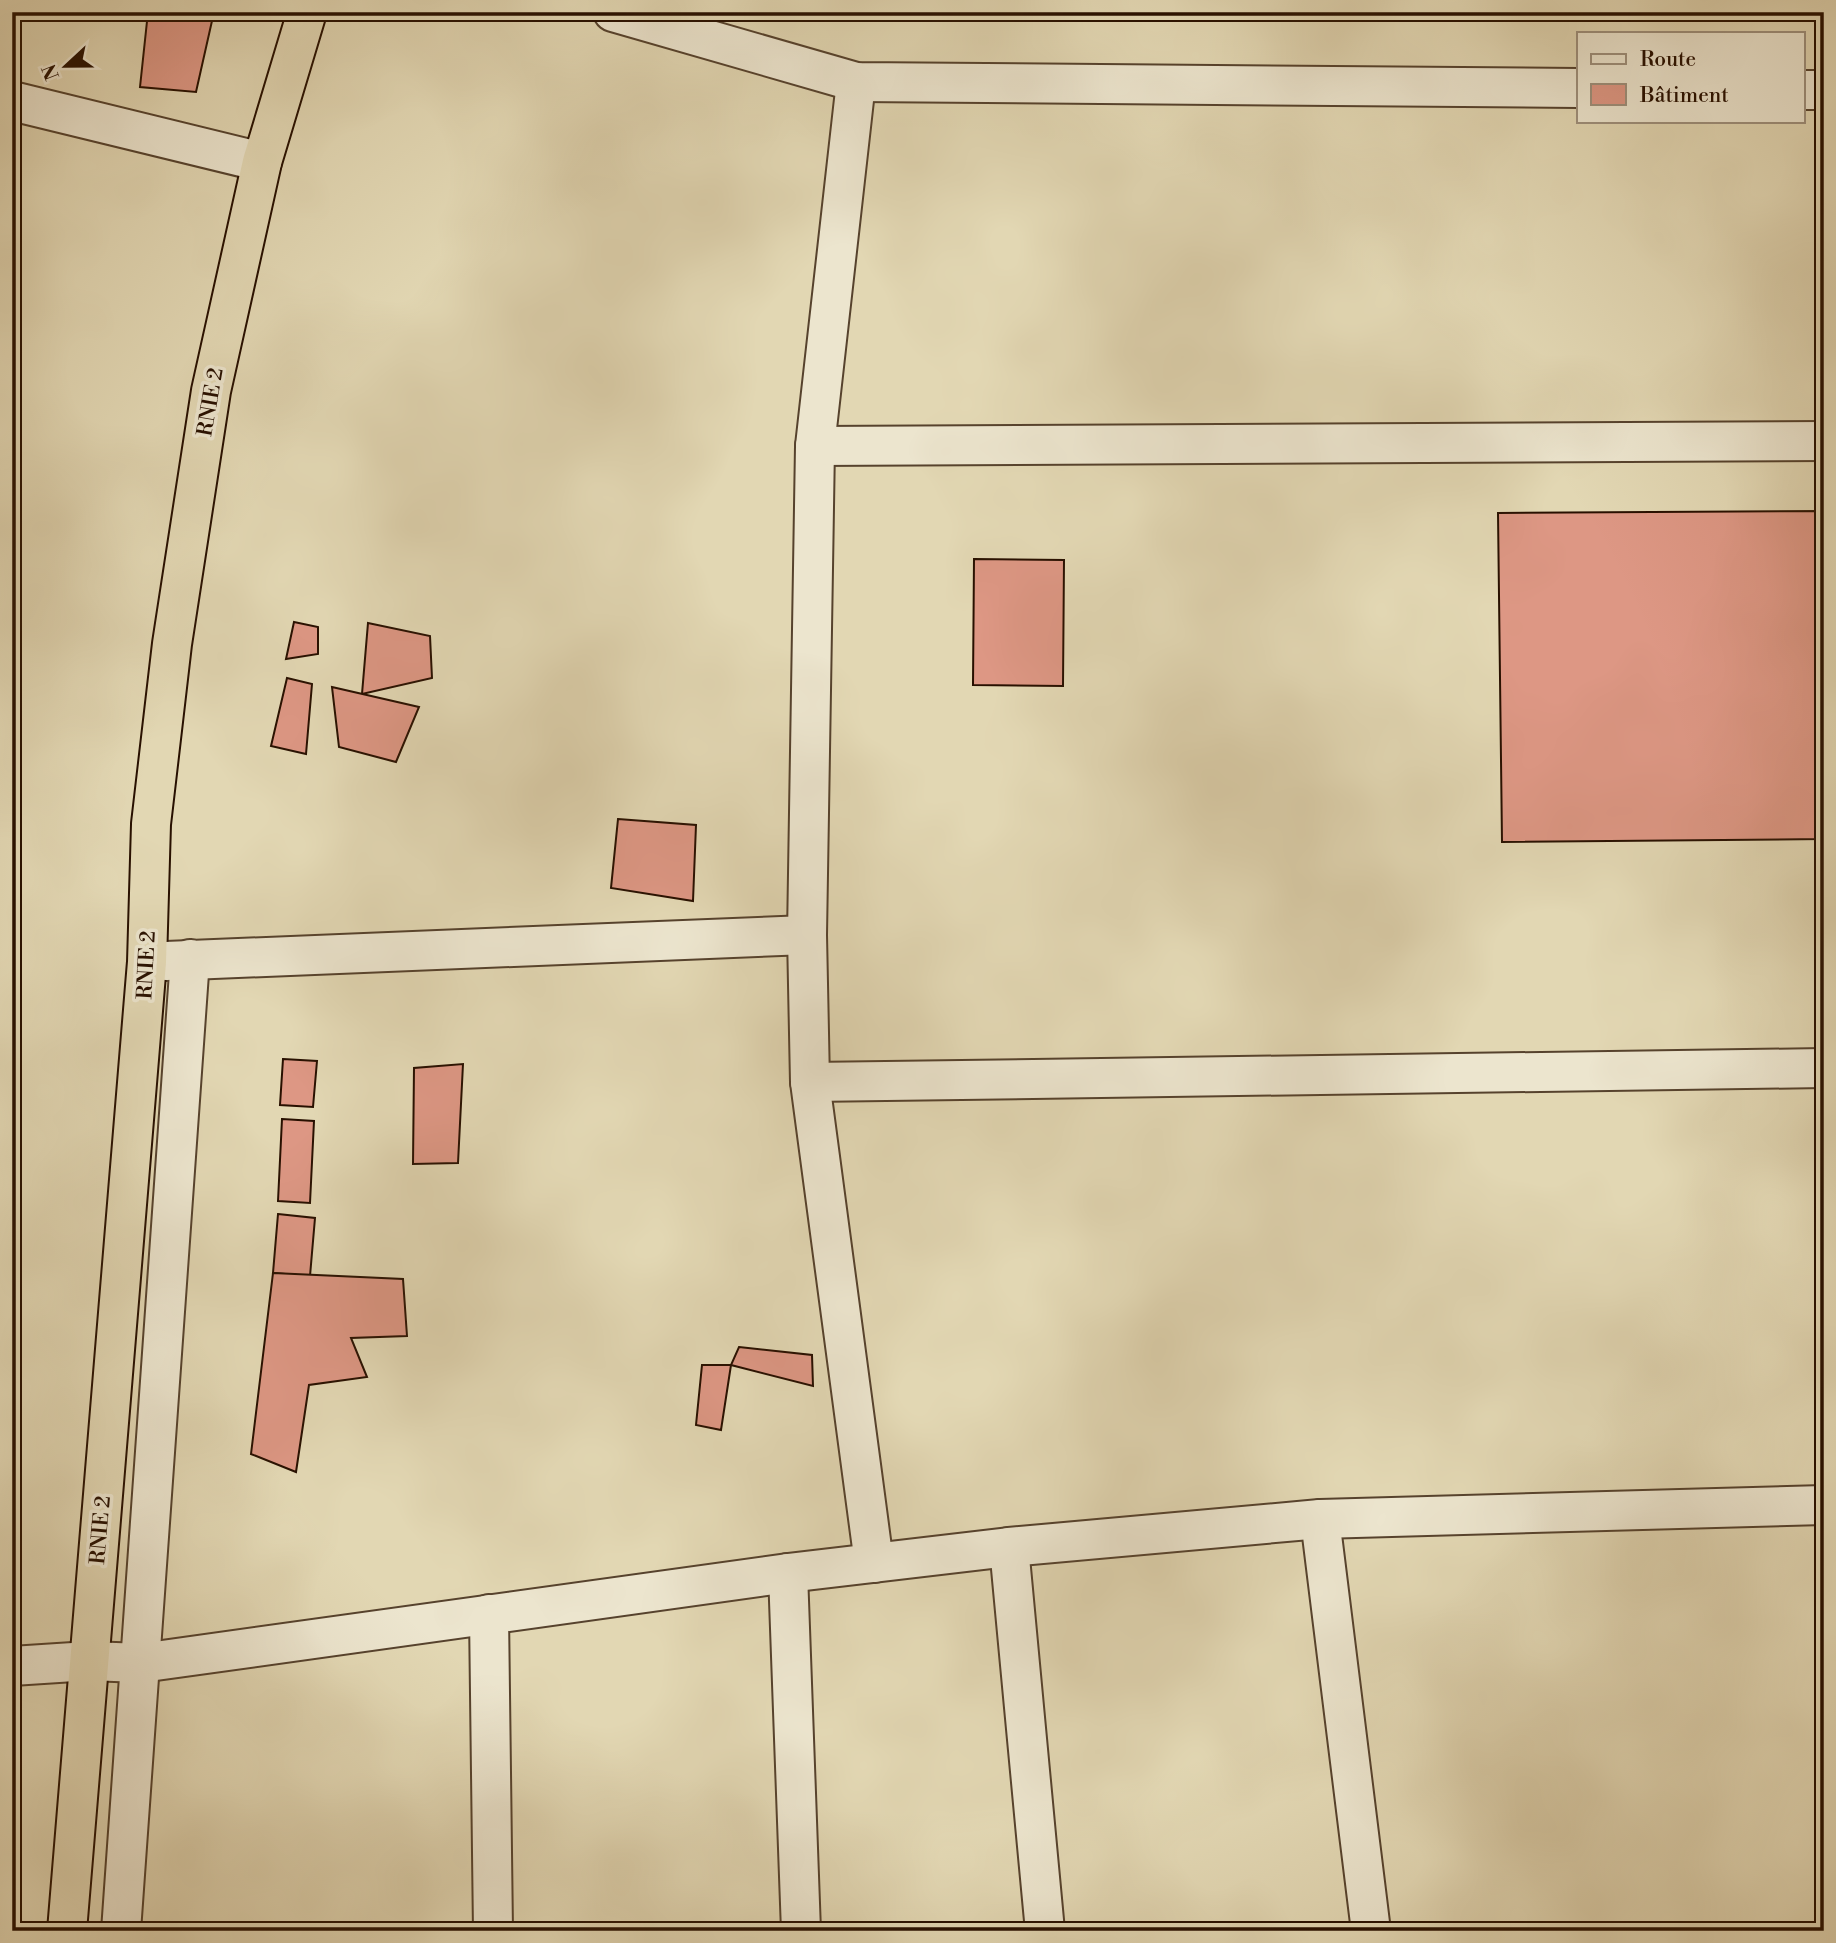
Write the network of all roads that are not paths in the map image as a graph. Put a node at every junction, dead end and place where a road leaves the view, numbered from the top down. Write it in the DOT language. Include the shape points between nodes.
graph roads {
  1 [pos="307,12"];
  2 [pos="613,12"];
  3 [pos="856,82"];
  4 [pos="1577,88"];
  5 [pos="1804,90"];
  6 [pos="1824,90"];
  7 [pos="12,101"];
  8 [pos="262,162"];
  9 [pos="1824,441"];
  10 [pos="815,446"];
  11 [pos="807,935"];
  12 [pos="190,959"];
  13 [pos="147,962"];
  14 [pos="1824,1068"];
  15 [pos="810,1082"];
  16 [pos="1824,1505"];
  17 [pos="1320,1519"];
  18 [pos="1009,1547"];
  19 [pos="874,1563"];
  20 [pos="788,1573"];
  21 [pos="489,1614"];
  22 [pos="89,1661"];
  23 [pos="141,1663"];
  24 [pos="12,1666"];
  25 [pos="67,1931"];
  26 [pos="121,1931"];
  27 [pos="493,1931"];
  28 [pos="801,1931"];
  29 [pos="1045,1931"];
  30 [pos="1371,1931"];
  1 -- 8 [label="highway, RNIE 2 / RNIE 2"];
  2 -- 3 [label="street"];
  3 -- 4 [label="street"];
  3 -- 10 [label="street"];
  5 -- 6 [label="street"];
  7 -- 8 [label="street"];
  8 -- 13 [label="highway, RNIE 2 / RNIE 2" via="211,391 172,644 151,824"];
  9 -- 10 [label="street"];
  10 -- 11 [label="street"];
  11 -- 12 [label="street"];
  11 -- 15 [label="street"];
  12 -- 13 [label="street"];
  12 -- 23 [label="street"];
  13 -- 22 [label="highway, RNIE 2 / RNIE 2"];
  14 -- 15 [label="street"];
  15 -- 19 [label="street"];
  16 -- 17 [label="street"];
  17 -- 18 [label="street"];
  17 -- 30 [label="street"];
  18 -- 19 [label="street"];
  18 -- 29 [label="street"];
  19 -- 20 [label="street"];
  20 -- 21 [label="street"];
  20 -- 28 [label="street"];
  21 -- 23 [label="street"];
  21 -- 27 [label="street"];
  22 -- 23 [label="street"];
  22 -- 24 [label="street"];
  22 -- 25 [label="highway, RNIE 2 / RNIE 2"];
  23 -- 26 [label="street"];
}
